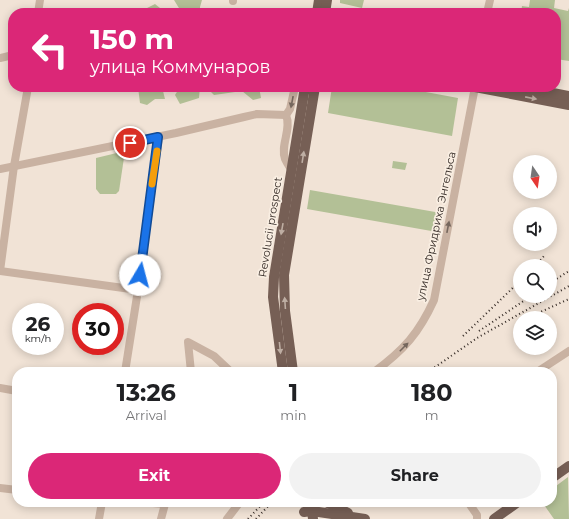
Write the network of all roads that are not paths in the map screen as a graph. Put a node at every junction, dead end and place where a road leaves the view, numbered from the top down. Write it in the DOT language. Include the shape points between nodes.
graph roads {
  1 [pos="27,92"];
  2 [pos="294,92"];
  3 [pos="304,92"];
  4 [pos="313,92"];
  5 [pos="474,92"];
  6 [pos="501,92"];
  7 [pos="548,92"];
  8 [pos="569,96"];
  9 [pos="569,105"];
  10 [pos="286,115"];
  11 [pos="158,137"];
  12 [pos="14,166"];
  13 [pos="0,169"];
  14 [pos="292,170"];
  15 [pos="0,267"];
  16 [pos="138,290"];
  17 [pos="569,351"];
  18 [pos="126,367"];
  19 [pos="190,367"];
  20 [pos="226,367"];
  21 [pos="282,367"];
  22 [pos="292,367"];
  23 [pos="380,367"];
  24 [pos="545,367"];
  25 [pos="0,388"];
  26 [pos="12,390"];
  27 [pos="569,466"];
  28 [pos="557,474"];
  29 [pos="0,488"];
  30 [pos="12,489"];
  31 [pos="101,507"];
  32 [pos="165,507"];
  33 [pos="236,507"];
  34 [pos="334,507"];
  35 [pos="471,507"];
  36 [pos="511,507"];
  37 [pos="308,511"];
  38 [pos="99,519"];
  39 [pos="161,519"];
  40 [pos="227,519"];
  41 [pos="361,519"];
  42 [pos="477,519"];
  43 [pos="494,519"];
  1 -- 12 [label="street"];
  2 -- 10 [label="street, one-way"];
  3 -- 14 [label="main road, Revolucii prospect"];
  22 -- 4 [label="main road, Revolucii prospect, one-way" via="285,311 284,275"];
  23 -- 5 [label="street, улица Фридриха Энгельса, one-way" via="412,339 434,300"];
  6 -- 9 [label="main road, one-way"];
  7 -- 8 [label="main road"];
  10 -- 11 [label="street" via="257,114"];
  10 -- 14 [label="street" via="288,121 284,154"];
  11 -- 12 [label="street"];
  11 -- 16 [label="street"];
  12 -- 13 [label="street"];
  12 -- 15 [label="street"];
  14 -- 21 [label="main road, Revolucii prospect, one-way" via="273,297"];
  15 -- 16 [label="street"];
  16 -- 18 [label="street"];
  17 -- 24 [label="street"];
  19 -- 20 [label="street" via="188,342 214,356"];
  25 -- 26 [label="street"];
  27 -- 28 [label="main road"];
  29 -- 30 [label="street"];
  31 -- 38 [label="street"];
  32 -- 39 [label="street"];
  33 -- 40 [label="street"];
  34 -- 41 [label="main road"];
  35 -- 42 [label="street"];
  36 -- 43 [label="main road"];
  37 -- 41 [label="main road"];
}
